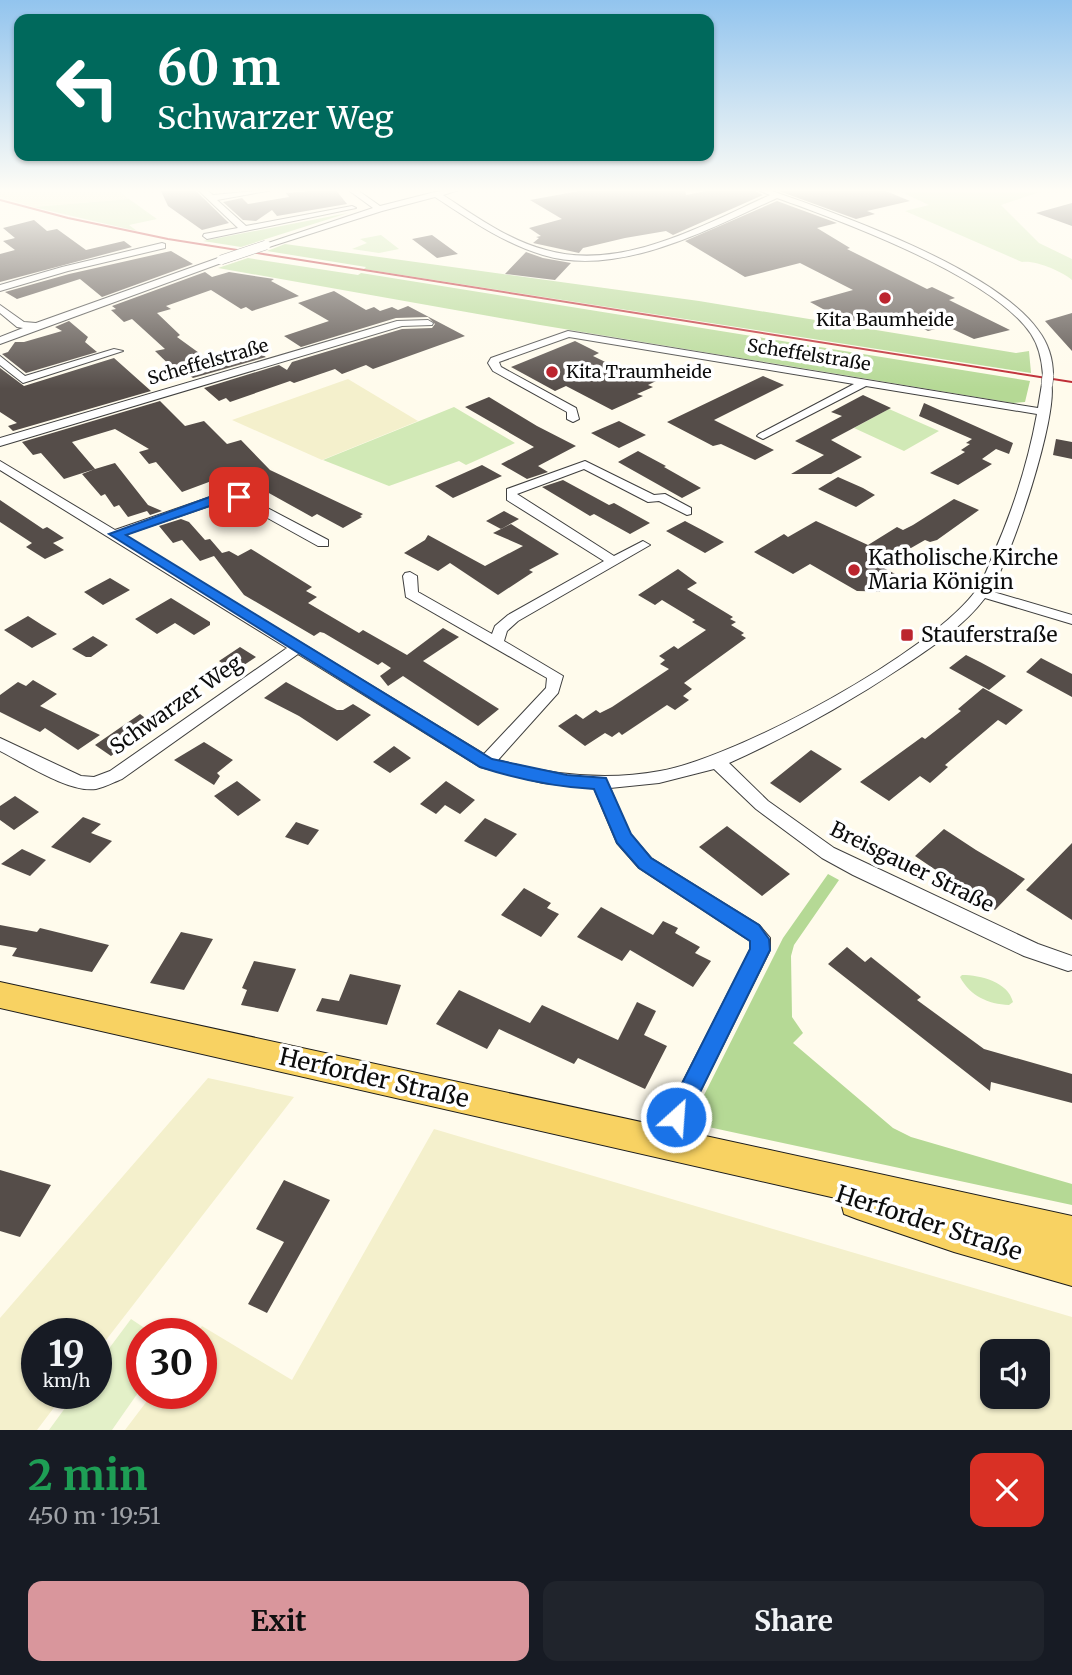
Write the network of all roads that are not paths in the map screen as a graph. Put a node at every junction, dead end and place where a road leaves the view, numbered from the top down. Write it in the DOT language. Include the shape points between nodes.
graph roads {
  1 [pos="121,256"];
  2 [pos="234,256"];
  3 [pos="570,256"];
  4 [pos="607,256"];
  5 [pos="922,256"];
  6 [pos="0,288"];
  7 [pos="0,308"];
  8 [pos="428,323"];
  9 [pos="37,326"];
  10 [pos="0,341"];
  11 [pos="118,351"];
  12 [pos="0,359"];
  13 [pos="866,382"];
  14 [pos="1044,412"];
  15 [pos="573,419"];
  16 [pos="763,436"];
  17 [pos="0,442"];
  18 [pos="2,468"];
  19 [pos="687,511"];
  20 [pos="116,534"];
  21 [pos="323,543"];
  22 [pos="643,545"];
  23 [pos="612,561"];
  24 [pos="410,576"];
  25 [pos="982,593"];
  26 [pos="1072,621"];
  27 [pos="497,641"];
  28 [pos="297,648"];
  29 [pos="0,744"];
  30 [pos="717,762"];
  31 [pos="486,763"];
  32 [pos="600,783"];
  33 [pos="1068,963"];
  34 [pos="0,995"];
  35 [pos="676,1117"];
  36 [pos="747,1163"];
  37 [pos="1072,1234"];
  38 [pos="1072,1267"];
  1 -- 6 [label="street"];
  2 -- 9 [label="street, bridge"];
  3 -- 4 [label="street"];
  5 -- 14 [label="street" via="997,297 1038,337 1047,361"];
  7 -- 9 [label="street" via="21,325"];
  8 -- 17 [label="street, Scheffelstraße" via="401,323"];
  9 -- 10 [label="street"];
  11 -- 12 [label="street" via="23,380"];
  13 -- 14 [label="street, Scheffelstraße"];
  13 -- 15 [label="street, Scheffelstraße" via="568,334 492,363 572,410"];
  13 -- 16 [label="street"];
  14 -- 25 [label="street" via="1019,508"];
  18 -- 20 [label="street"];
  19 -- 23 [label="street" via="585,465 511,492 511,498"];
  20 -- 21 [label="street" via="223,497 239,497"];
  20 -- 28 [label="street"];
  22 -- 23 [label="street"];
  23 -- 27 [label="street" via="513,618 500,629"];
  24 -- 27 [label="street" via="411,594"];
  25 -- 26 [label="street"];
  25 -- 30 [label="street" via="949,626 863,686"];
  27 -- 31 [label="street" via="555,676 553,689"];
  28 -- 29 [label="street, Schwarzer Weg" via="116,775 95,783 78,782"];
  28 -- 31 [label="street"];
  30 -- 32 [label="street" via="656,778"];
  30 -- 33 [label="street, Breisgauer Straße" via="762,805 828,853 1031,950"];
  31 -- 32 [label="street" via="556,779"];
  32 -- 35 [label="street" via="624,838 639,857 760,939 760,950"];
  34 -- 36 [label="main road, Herforder Straße"];
  36 -- 37 [label="main road, Herforder Straße"];
  36 -- 38 [label="main road, Herforder Straße" via="954,1234"];
}
